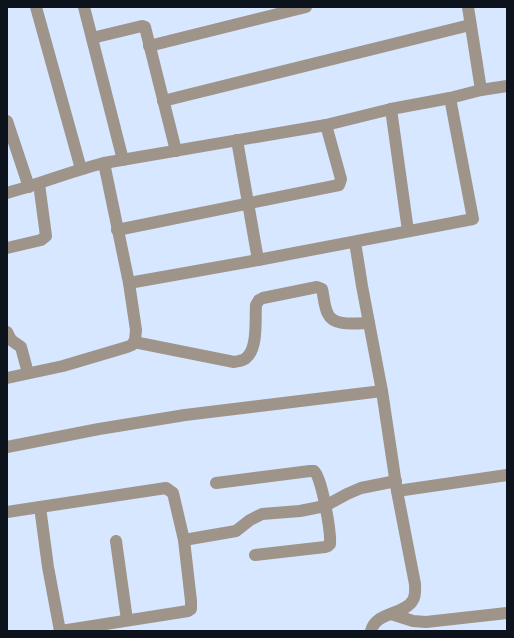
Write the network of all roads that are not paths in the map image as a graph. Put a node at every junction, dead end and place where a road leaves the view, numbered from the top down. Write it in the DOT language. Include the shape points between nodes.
graph roads {
  1 [pos="36,7"];
  2 [pos="84,7"];
  3 [pos="306,7"];
  4 [pos="468,7"];
  5 [pos="470,24"];
  6 [pos="92,38"];
  7 [pos="149,46"];
  8 [pos="507,86"];
  9 [pos="481,90"];
  10 [pos="450,98"];
  11 [pos="163,101"];
  12 [pos="391,109"];
  13 [pos="7,121"];
  14 [pos="326,125"];
  15 [pos="237,140"];
  16 [pos="176,151"];
  17 [pos="123,160"];
  18 [pos="104,163"];
  19 [pos="81,169"];
  20 [pos="34,186"];
  21 [pos="7,193"];
  22 [pos="248,203"];
  23 [pos="117,230"];
  24 [pos="408,231"];
  25 [pos="355,242"];
  26 [pos="7,248"];
  27 [pos="258,260"];
  28 [pos="129,283"];
  29 [pos="369,323"];
  30 [pos="7,332"];
  31 [pos="134,342"];
  32 [pos="28,374"];
  33 [pos="7,378"];
  34 [pos="382,391"];
  35 [pos="7,447"];
  36 [pos="507,474"];
  37 [pos="216,483"];
  38 [pos="396,486"];
  39 [pos="325,506"];
  40 [pos="40,507"];
  41 [pos="7,512"];
  42 [pos="184,540"];
  43 [pos="116,541"];
  44 [pos="255,556"];
  45 [pos="507,613"];
  46 [pos="391,614"];
  47 [pos="127,620"];
  48 [pos="60,631"];
  49 [pos="371,631"];
  1 -- 19 [label="street"];
  2 -- 6 [label="street"];
  3 -- 7 [label="street"];
  4 -- 5 [label="street"];
  5 -- 9 [label="street"];
  5 -- 11 [label="street"];
  6 -- 7 [label="street" via="144,26"];
  6 -- 17 [label="street"];
  7 -- 11 [label="street"];
  8 -- 9 [label="street"];
  9 -- 10 [label="street"];
  10 -- 12 [label="street"];
  10 -- 24 [label="street" via="473,218"];
  11 -- 16 [label="street"];
  12 -- 14 [label="street"];
  12 -- 24 [label="street"];
  13 -- 20 [label="street"];
  14 -- 15 [label="street"];
  14 -- 22 [label="street" via="341,179 339,185"];
  15 -- 16 [label="street"];
  15 -- 22 [label="street"];
  16 -- 17 [label="street"];
  17 -- 18 [label="street"];
  18 -- 19 [label="street"];
  18 -- 23 [label="street"];
  19 -- 20 [label="street"];
  20 -- 21 [label="street"];
  20 -- 26 [label="street" via="46,236 41,240"];
  22 -- 23 [label="street"];
  22 -- 27 [label="street"];
  23 -- 28 [label="street"];
  24 -- 25 [label="street"];
  25 -- 27 [label="street"];
  25 -- 29 [label="street"];
  27 -- 28 [label="street"];
  28 -- 31 [label="street" via="136,330"];
  29 -- 31 [label="street" via="340,322 331,319 326,311 322,290 317,287 259,300 256,305 253,347 246,358 240,361 234,362"];
  29 -- 34 [label="street"];
  30 -- 32 [label="street" via="11,340 21,347"];
  31 -- 32 [label="street" via="120,350"];
  32 -- 33 [label="street"];
  34 -- 35 [label="street" via="185,415"];
  34 -- 38 [label="street"];
  36 -- 38 [label="street"];
  37 -- 39 [label="street" via="314,471 318,475"];
  38 -- 39 [label="street" via="361,488"];
  38 -- 46 [label="street" via="415,594 413,601"];
  39 -- 42 [label="street" via="262,514 236,531"];
  39 -- 44 [label="street" via="330,542 328,546"];
  40 -- 41 [label="street"];
  40 -- 42 [label="street" via="166,488 173,493"];
  40 -- 48 [label="street"];
  42 -- 47 [label="street" via="192,601 190,609"];
  43 -- 47 [label="street"];
  45 -- 46 [label="street" via="426,622"];
  46 -- 49 [label="street" via="375,622"];
  47 -- 48 [label="street"];
}
